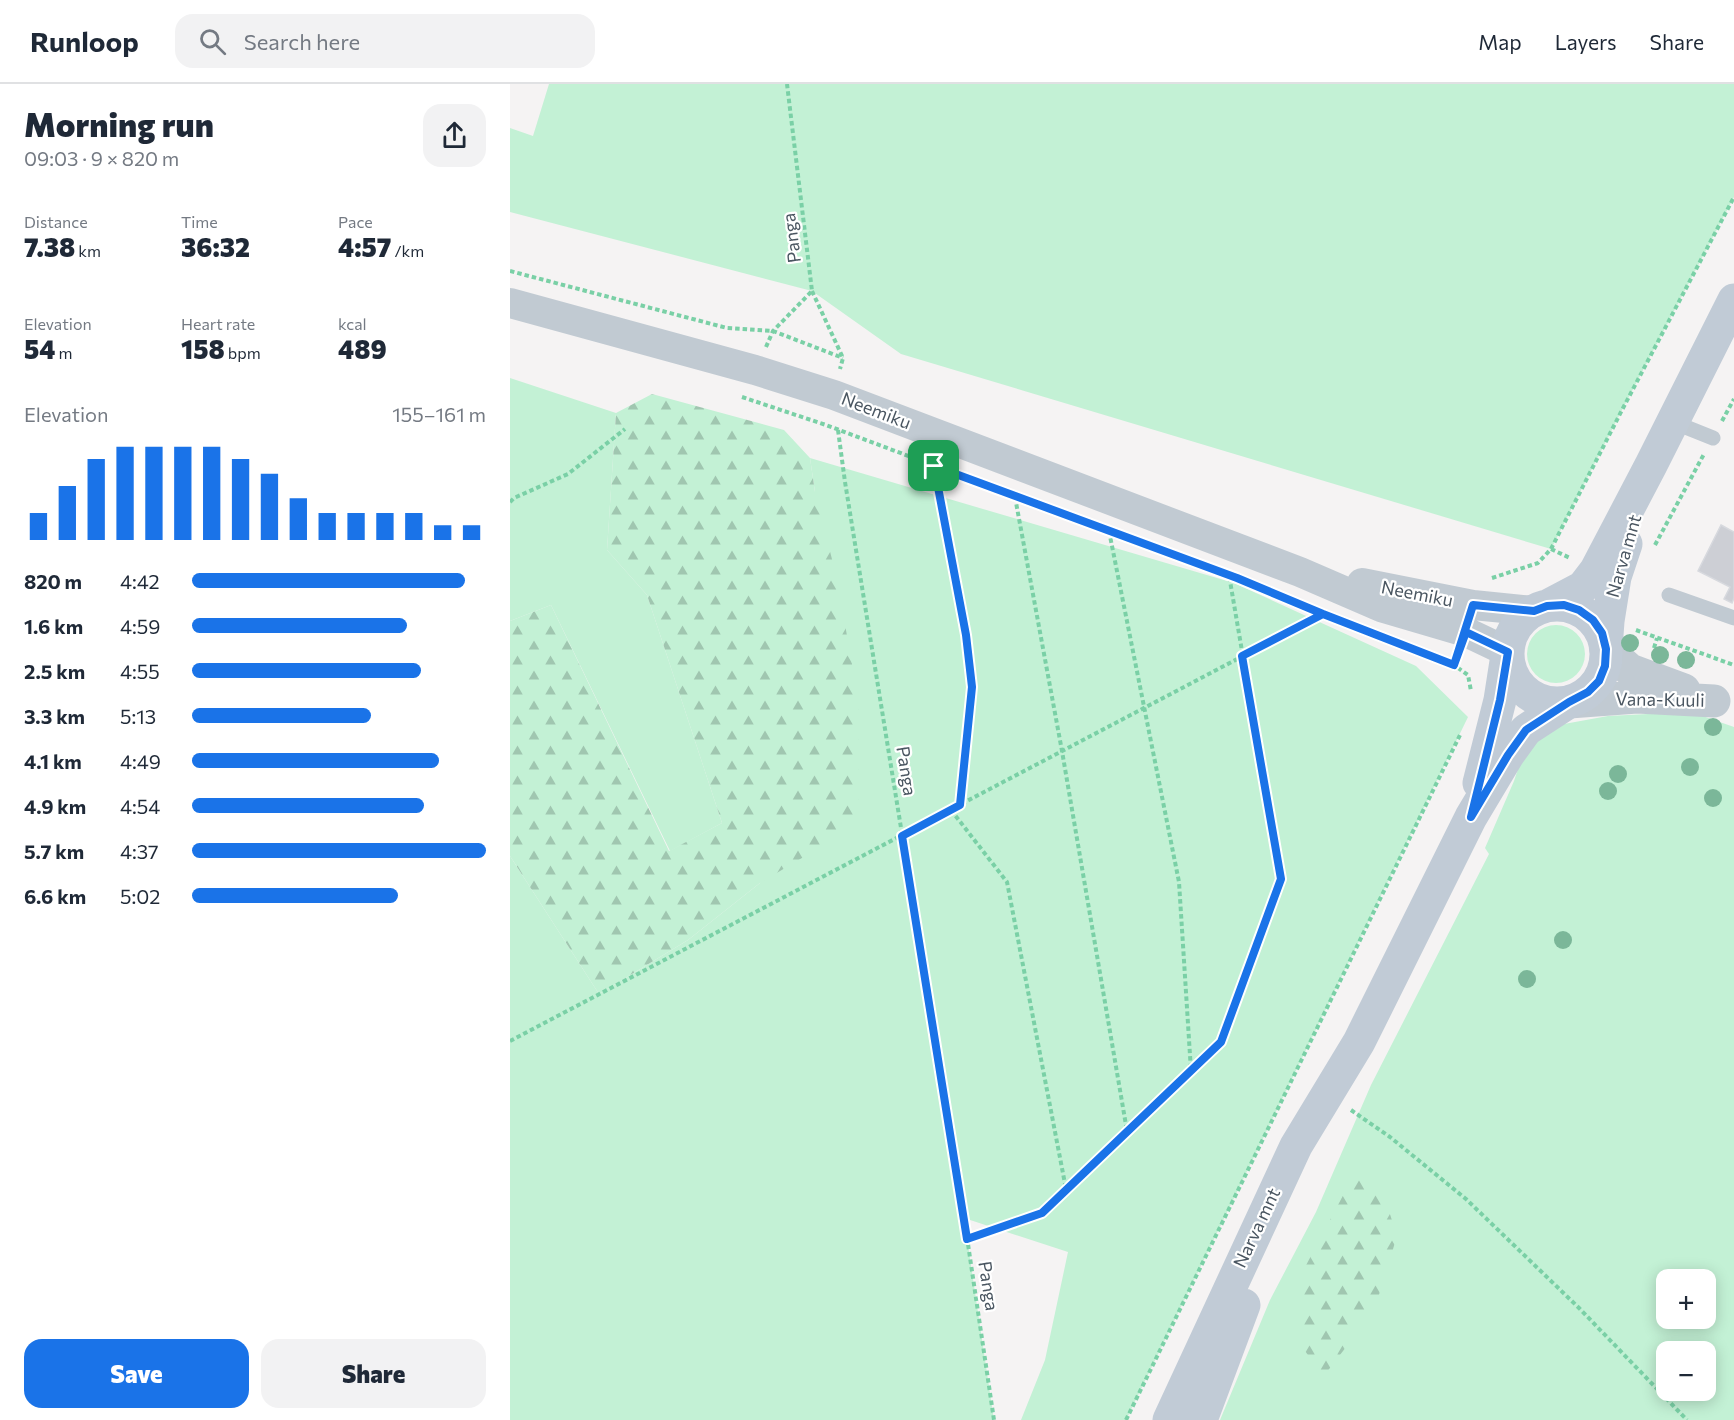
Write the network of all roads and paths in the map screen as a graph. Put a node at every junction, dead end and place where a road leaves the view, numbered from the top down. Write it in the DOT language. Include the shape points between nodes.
graph roads {
  1 [pos="787,84"];
  2 [pos="1734,197"];
  3 [pos="510,271"];
  4 [pos="812,291"];
  5 [pos="1734,300"];
  6 [pos="510,303"];
  7 [pos="773,331"];
  8 [pos="755,370"];
  9 [pos="1734,399"];
  10 [pos="1673,422"];
  11 [pos="826,425"];
  12 [pos="626,429"];
  13 [pos="838,430"];
  14 [pos="1713,438"];
  15 [pos="1651,465"];
  16 [pos="934,466"];
  17 [pos="1015,496"];
  18 [pos="510,502"];
  19 [pos="1089,524"];
  20 [pos="1120,535"];
  21 [pos="1650,554"];
  22 [pos="1237,578"];
  23 [pos="1669,595"];
  24 [pos="1541,608"];
  25 [pos="1312,609"];
  26 [pos="1323,614"];
  27 [pos="1334,618"];
  28 [pos="1734,618"];
  29 [pos="1470,619"];
  30 [pos="1388,640"];
  31 [pos="1606,649"];
  32 [pos="1508,652"];
  33 [pos="1242,656"];
  34 [pos="1454,665"];
  35 [pos="1472,697"];
  36 [pos="1569,702"];
  37 [pos="1724,705"];
  38 [pos="1145,707"];
  39 [pos="1463,728"];
  40 [pos="1062,751"];
  41 [pos="960,805"];
  42 [pos="951,810"];
  43 [pos="1471,817"];
  44 [pos="902,836"];
  45 [pos="510,1041"];
  46 [pos="1359,1042"];
  47 [pos="1191,1071"];
  48 [pos="1336,1100"];
  49 [pos="1127,1131"];
  50 [pos="1066,1190"];
  51 [pos="967,1239"];
  52 [pos="994,1420"];
  53 [pos="1126,1420"];
  54 [pos="1169,1420"];
  55 [pos="1201,1420"];
  56 [pos="1687,1420"];
  1 -- 4 [label="path, Panga"];
  2 -- 29 [label="path" via="1551,549 1538,563 1490,579 1476,590"];
  3 -- 7 [label="path" via="727,328"];
  4 -- 7 [label="path"];
  4 -- 7 [label="path, Panga" via="843,358"];
  5 -- 10 [label="main road, Narva mnt"];
  6 -- 8 [label="street, Neemiku"];
  7 -- 8 [label="path"];
  8 -- 29 [label="street, Neemiku" via="834,395 1300,572"];
  9 -- 14 [label="path"];
  10 -- 14 [label="lane"];
  10 -- 15 [label="main road, Narva mnt"];
  11 -- 13 [label="path"];
  12 -- 18 [label="path" via="568,474"];
  13 -- 16 [label="path"];
  13 -- 44 [label="path, Panga"];
  14 -- 21 [label="path"];
  15 -- 24 [label="main road, Narva mnt" via="1596,570 1583,587"];
  15 -- 31 [label="main road, Narva mnt" via="1615,577"];
  16 -- 17 [label="path"];
  16 -- 41 [label="path" via="972,687"];
  17 -- 19 [label="path"];
  17 -- 40 [label="path"];
  20 -- 38 [label="path" via="1109,531"];
  22 -- 33 [label="path" via="1229,575"];
  23 -- 28 [label="lane"];
  24 -- 29 [label="street, Neemiku"];
  24 -- 31 [label="main road" via="1564,605 1579,610 1602,633"];
  24 -- 32 [label="main road" via="1526,617 1511,636"];
  25 -- 26 [label="path"];
  26 -- 27 [label="path"];
  26 -- 33 [label="path"];
  29 -- 32 [label="street, Neemiku"];
  29 -- 34 [label="path"];
  30 -- 34 [label="path"];
  31 -- 36 [label="main road" via="1599,681"];
  31 -- 37 [label="street, Vana-Kuuli" via="1630,670"];
  32 -- 36 [label="main road" via="1516,682 1528,694 1542,701"];
  32 -- 43 [label="main road, Narva mnt"];
  33 -- 38 [label="path"];
  33 -- 47 [label="path" via="1281,879 1221,1042"];
  34 -- 35 [label="path" via="1467,675"];
  36 -- 37 [label="street, Vana-Kuuli" via="1637,697"];
  36 -- 43 [label="main road, Narva mnt" via="1526,730"];
  38 -- 40 [label="path"];
  38 -- 47 [label="path" via="1179,882"];
  39 -- 53 [label="path"];
  40 -- 41 [label="path"];
  40 -- 49 [label="path"];
  41 -- 42 [label="path"];
  42 -- 44 [label="path"];
  42 -- 50 [label="path" via="1007,882"];
  43 -- 46 [label="main road, Narva mnt"];
  44 -- 45 [label="path"];
  44 -- 51 [label="path, Panga"];
  46 -- 48 [label="main road, Narva mnt"];
  46 -- 54 [label="main road, Narva mnt" via="1296,1146"];
  47 -- 49 [label="path"];
  48 -- 55 [label="main road, Narva mnt" via="1238,1318"];
  48 -- 56 [label="path" via="1390,1137 1466,1199"];
  49 -- 50 [label="path"];
  50 -- 51 [label="path" via="1042,1213"];
  51 -- 52 [label="path, Panga"];
}
